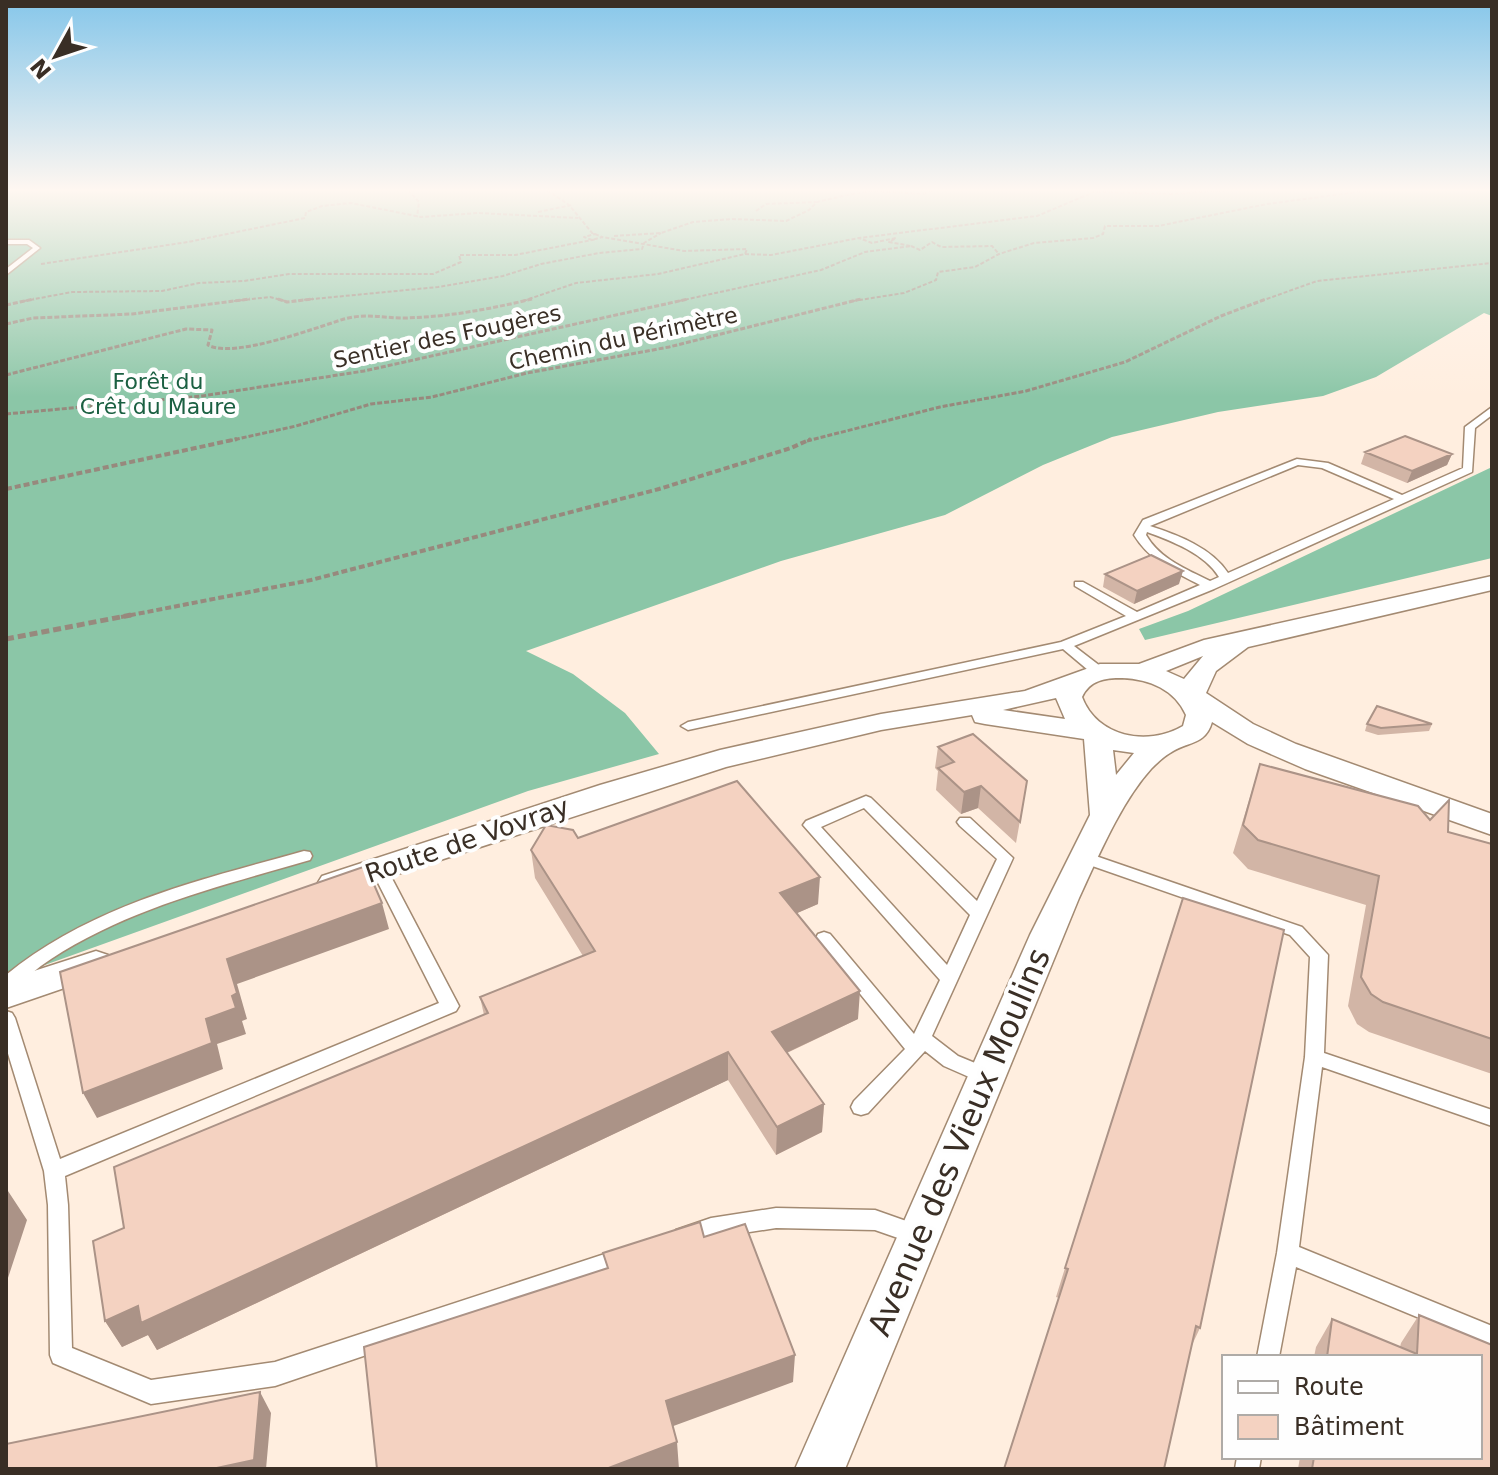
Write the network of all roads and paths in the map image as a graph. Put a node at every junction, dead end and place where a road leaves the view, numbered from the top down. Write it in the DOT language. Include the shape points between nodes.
graph roads {
  1 [pos="24,259"];
  2 [pos="78,259"];
  3 [pos="460,259"];
  4 [pos="571,259"];
  5 [pos="724,259"];
  6 [pos="848,259"];
  7 [pos="990,259"];
  8 [pos="1492,263"];
  9 [pos="36,264"];
  10 [pos="6,273"];
  11 [pos="346,276"];
  12 [pos="342,281"];
  13 [pos="6,305"];
  14 [pos="6,324"];
  15 [pos="6,375"];
  16 [pos="1492,410"];
  17 [pos="6,414"];
  18 [pos="6,489"];
  19 [pos="1404,500"];
  20 [pos="1144,528"];
  21 [pos="1226,579"];
  22 [pos="1492,583"];
  23 [pos="1079,584"];
  24 [pos="1210,586"];
  25 [pos="1137,617"];
  26 [pos="6,639"];
  27 [pos="1245,640"];
  28 [pos="1065,645"];
  29 [pos="1142,672"];
  30 [pos="1088,677"];
  31 [pos="1192,698"];
  32 [pos="936,713"];
  33 [pos="688,726"];
  34 [pos="1097,732"];
  35 [pos="1169,744"];
  36 [pos="1323,766"];
  37 [pos="1105,818"];
  38 [pos="965,822"];
  39 [pos="1492,825"];
  40 [pos="304,856"];
  41 [pos="1084,857"];
  42 [pos="379,869"];
  43 [pos="305,894"];
  44 [pos="979,913"];
  45 [pos="824,938"];
  46 [pos="125,954"];
  47 [pos="949,979"];
  48 [pos="6,985"];
  49 [pos="6,994"];
  50 [pos="6,1018"];
  51 [pos="919,1045"];
  52 [pos="1314,1057"];
  53 [pos="985,1076"];
  54 [pos="861,1107"];
  55 [pos="1492,1118"];
  56 [pos="54,1171"];
  57 [pos="919,1235"];
  58 [pos="666,1243"];
  59 [pos="636,1253"];
  60 [pos="1288,1253"];
  61 [pos="1492,1337"];
  62 [pos="1268,1355"];
  63 [pos="820,1469"];
  1 -- 10 [label="lane"];
  2 -- 9 [label="path"];
  3 -- 11 [label="path" via="453,268 433,274"];
  4 -- 14 [label="path" via="438,287 287,302 270,297"];
  5 -- 15 [label="path" via="658,274 576,283 483,311 402,318 372,314 217,350 208,345 212,330 186,329"];
  6 -- 17 [label="path, Sentier des Fougères" via="821,270 364,371 202,396"];
  7 -- 18 [label="path, Chemin du Périmètre" via="975,267 938,272 936,280 904,293 432,397 371,404 296,426"];
  8 -- 26 [label="path" via="1317,281 1221,316 1125,362 1026,391 817,436 659,489 311,580"];
  11 -- 12 [label="path"];
  11 -- 13 [label="path" via="289,274 162,291 72,292"];
  16 -- 19 [label="lane" via="1470,427 1468,470"];
  19 -- 20 [label="lane" via="1324,465 1297,462 1147,522"];
  19 -- 21 [label="lane"];
  20 -- 21 [label="lane" via="1214,562"];
  20 -- 24 [label="lane" via="1140,535 1146,547"];
  21 -- 24 [label="lane"];
  22 -- 27 [label="street"];
  23 -- 25 [label="lane"];
  24 -- 25 [label="lane"];
  25 -- 28 [label="lane"];
  27 -- 29 [label="street" via="1191,649"];
  27 -- 31 [label="street" via="1213,659 1196,680"];
  28 -- 30 [label="lane"];
  28 -- 33 [label="lane"];
  29 -- 30 [label="street, Route de Vovray"];
  29 -- 31 [label="street" via="1171,682"];
  30 -- 32 [label="street, Route de Vovray" via="1029,698"];
  30 -- 34 [label="street" via="1072,689 1071,706"];
  31 -- 35 [label="street, Avenue des Vieux Moulins" via="1199,723 1187,737"];
  31 -- 36 [label="street" via="1236,728"];
  32 -- 34 [label="street, Route de Vovray"];
  32 -- 42 [label="street, Route de Vovray" via="720,759"];
  34 -- 35 [label="street, Route de Vovray" via="1128,744"];
  34 -- 37 [label="street"];
  35 -- 36 [label="street, Route de Vovray" via="1228,741"];
  35 -- 37 [label="street, Avenue des Vieux Moulins" via="1146,755"];
  36 -- 39 [label="street"];
  37 -- 41 [label="street, Avenue des Vieux Moulins"];
  38 -- 44 [label="lane" via="1005,858"];
  40 -- 48 [label="lane" via="174,895 94,928 49,951"];
  41 -- 52 [label="lane" via="1296,931 1319,955"];
  41 -- 53 [label="street, Avenue des Vieux Moulins"];
  42 -- 43 [label="street, Route de Vovray"];
  42 -- 56 [label="lane" via="450,1006"];
  44 -- 47 [label="lane"];
  44 -- 47 [label="lane" via="866,801 811,825"];
  45 -- 51 [label="lane"];
  46 -- 49 [label="street"];
  47 -- 51 [label="lane"];
  50 -- 56 [label="lane"];
  51 -- 53 [label="lane"];
  51 -- 54 [label="lane"];
  52 -- 55 [label="lane"];
  52 -- 60 [label="lane"];
  53 -- 57 [label="street, Avenue des Vieux Moulins"];
  56 -- 59 [label="lane" via="61,1355 151,1392 275,1374"];
  57 -- 58 [label="lane" via="875,1220 776,1218 711,1228"];
  57 -- 63 [label="street, Avenue des Vieux Moulins"];
  60 -- 61 [label="lane"];
  60 -- 62 [label="lane"];
}
